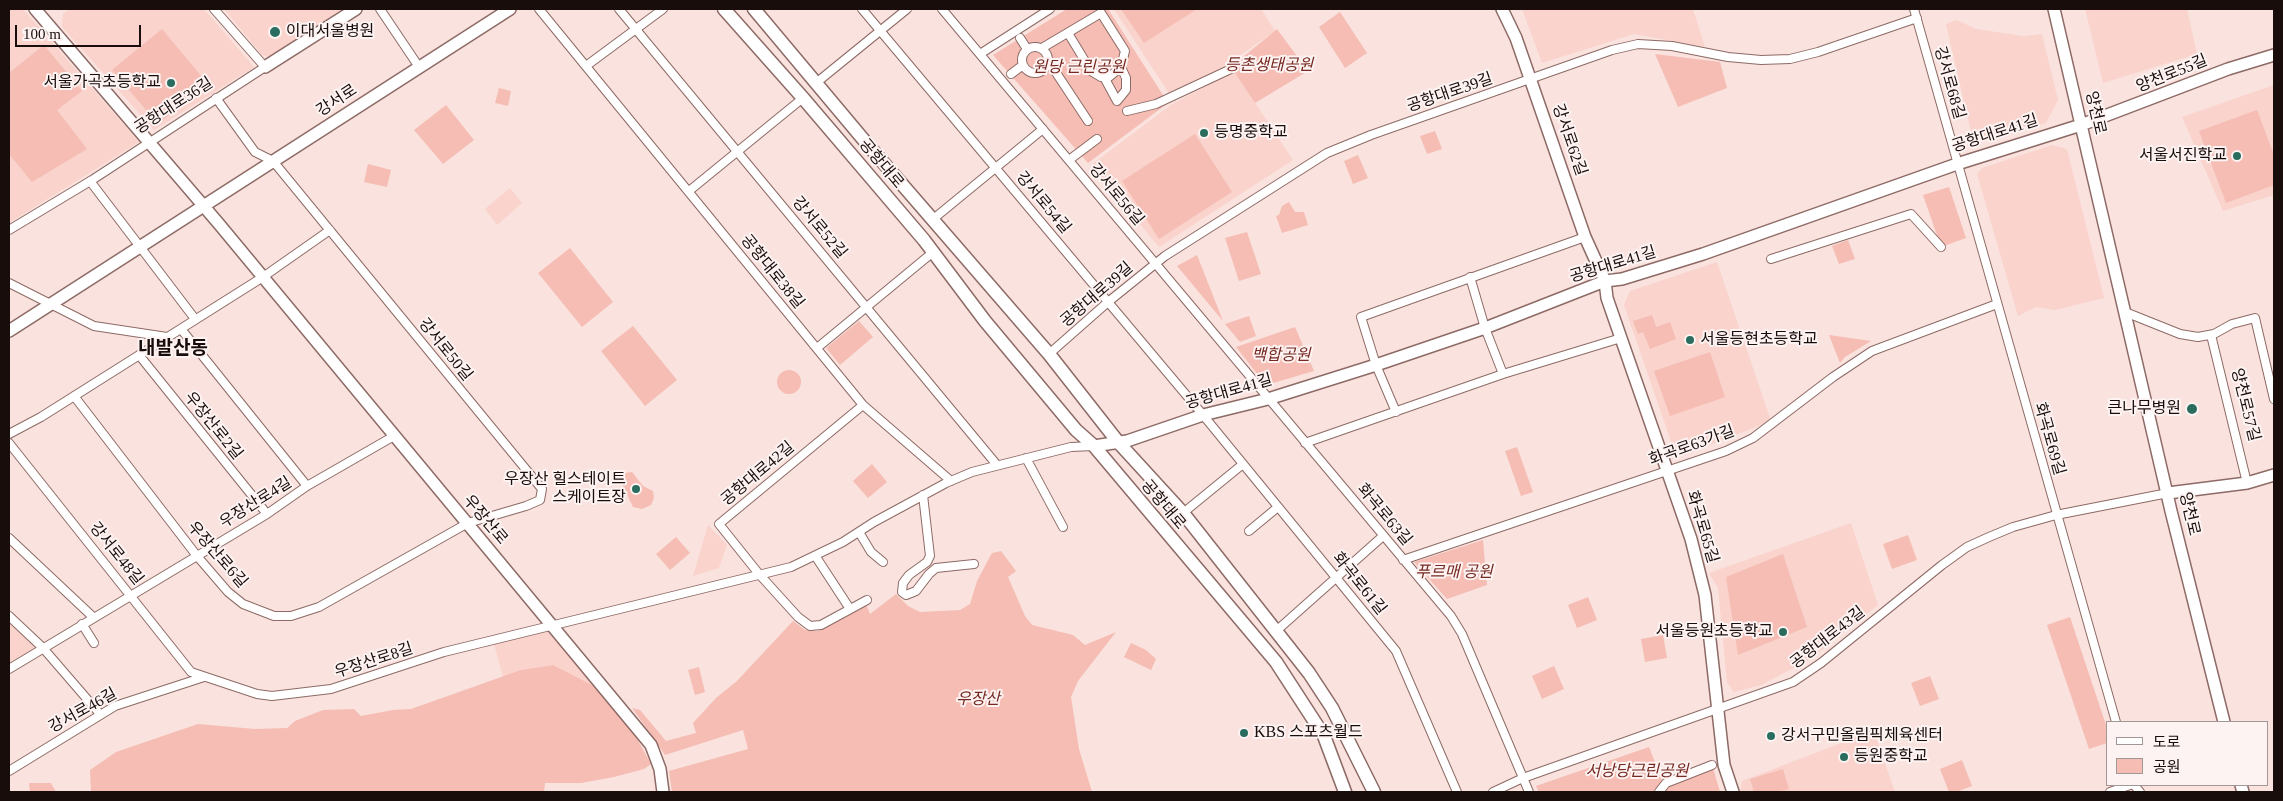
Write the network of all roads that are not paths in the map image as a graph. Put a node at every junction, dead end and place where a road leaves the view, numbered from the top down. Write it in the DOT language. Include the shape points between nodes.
graph roads {
  1 [pos="52,9"];
  2 [pos="214,9"];
  3 [pos="356,9"];
  4 [pos="380,9"];
  5 [pos="510,9"];
  6 [pos="539,9"];
  7 [pos="619,9"];
  8 [pos="663,9"];
  9 [pos="724,9"];
  10 [pos="754,9"];
  11 [pos="862,9"];
  12 [pos="907,9"];
  13 [pos="942,9"];
  14 [pos="1050,9"];
  15 [pos="1502,9"];
  16 [pos="1914,9"];
  17 [pos="2054,9"];
  18 [pos="38,13"];
  19 [pos="1917,18"];
  20 [pos="637,30"];
  21 [pos="880,31"];
  22 [pos="1068,33"];
  23 [pos="1020,38"];
  24 [pos="1042,48"];
  25 [pos="1027,49"];
  26 [pos="980,54"];
  27 [pos="2274,55"];
  28 [pos="1049,62"];
  29 [pos="1023,65"];
  30 [pos="586,66"];
  31 [pos="265,67"];
  32 [pos="419,67"];
  33 [pos="1121,67"];
  34 [pos="1233,68"];
  35 [pos="1011,74"];
  36 [pos="1104,77"];
  37 [pos="1531,80"];
  38 [pos="816,83"];
  39 [pos="216,98"];
  40 [pos="803,98"];
  41 [pos="1127,111"];
  42 [pos="1088,121"];
  43 [pos="2082,125"];
  44 [pos="1043,129"];
  45 [pos="1097,139"];
  46 [pos="149,141"];
  47 [pos="738,152"];
  48 [pos="1069,160"];
  49 [pos="273,161"];
  50 [pos="1957,164"];
  51 [pos="995,168"];
  52 [pos="90,181"];
  53 [pos="689,192"];
  54 [pos="204,205"];
  55 [pos="932,220"];
  56 [pos="9,230"];
  57 [pos="330,230"];
  58 [pos="1585,237"];
  59 [pos="141,246"];
  60 [pos="1941,247"];
  61 [pos="932,253"];
  62 [pos="1771,259"];
  63 [pos="1155,264"];
  64 [pos="263,277"];
  65 [pos="1470,277"];
  66 [pos="1605,281"];
  67 [pos="9,284"];
  68 [pos="1108,302"];
  69 [pos="1997,304"];
  70 [pos="49,305"];
  71 [pos="866,306"];
  72 [pos="2125,312"];
  73 [pos="196,320"];
  74 [pos="1485,328"];
  75 [pos="181,329"];
  76 [pos="9,331"];
  77 [pos="2211,335"];
  78 [pos="168,337"];
  79 [pos="1621,338"];
  80 [pos="817,348"];
  81 [pos="1049,354"];
  82 [pos="139,355"];
  83 [pos="1376,365"];
  84 [pos="1503,374"];
  85 [pos="74,396"];
  86 [pos="1268,399"];
  87 [pos="2274,399"];
  88 [pos="863,405"];
  89 [pos="1396,412"];
  90 [pos="1203,415"];
  91 [pos="9,434"];
  92 [pos="394,436"];
  93 [pos="1118,442"];
  94 [pos="9,443"];
  95 [pos="1305,443"];
  96 [pos="1094,446"];
  97 [pos="1026,458"];
  98 [pos="1243,464"];
  99 [pos="997,465"];
  100 [pos="1666,470"];
  101 [pos="2274,475"];
  102 [pos="951,481"];
  103 [pos="2247,483"];
  104 [pos="308,486"];
  105 [pos="2168,493"];
  106 [pos="923,495"];
  107 [pos="1278,507"];
  108 [pos="1183,513"];
  109 [pos="267,514"];
  110 [pos="2056,515"];
  111 [pos="468,523"];
  112 [pos="1063,527"];
  113 [pos="1249,531"];
  114 [pos="859,532"];
  115 [pos="1383,536"];
  116 [pos="9,538"];
  117 [pos="197,556"];
  118 [pos="816,556"];
  119 [pos="1403,560"];
  120 [pos="883,562"];
  121 [pos="974,564"];
  122 [pos="759,574"];
  123 [pos="1336,578"];
  124 [pos="131,594"];
  125 [pos="867,600"];
  126 [pos="850,609"];
  127 [pos="9,616"];
  128 [pos="93,618"];
  129 [pos="82,624"];
  130 [pos="551,625"];
  131 [pos="1275,632"];
  132 [pos="94,643"];
  133 [pos="43,648"];
  134 [pos="9,669"];
  135 [pos="204,677"];
  136 [pos="1718,710"];
  137 [pos="100,714"];
  138 [pos="2116,721"];
  139 [pos="2224,721"];
  140 [pos="1712,765"];
  141 [pos="9,771"];
  142 [pos="1523,778"];
  143 [pos="2127,786"];
  144 [pos="663,792"];
  145 [pos="1345,792"];
  146 [pos="1374,792"];
  147 [pos="1457,792"];
  148 [pos="1493,792"];
  149 [pos="1529,792"];
  150 [pos="1659,792"];
  151 [pos="1733,792"];
  152 [pos="2110,792"];
  1 -- 18 [label="street"];
  2 -- 31 [label="street"];
  3 -- 31 [label="street, 공항대로36길"];
  4 -- 32 [label="street"];
  5 -- 32 [label="street, 강서로"];
  6 -- 30 [label="street, 공항대로38길"];
  7 -- 20 [label="street, 강서로52길"];
  8 -- 20 [label="street"];
  9 -- 40 [label="main road, 공항대로"];
  10 -- 38 [label="main road, 공항대로"];
  11 -- 21 [label="street, 강서로54길"];
  12 -- 21 [label="street"];
  13 -- 26 [label="street, 강서로56길"];
  14 -- 26 [label="street"];
  15 -- 37 [label="street, 강서로62길"];
  16 -- 19 [label="street, 강서로68길"];
  17 -- 43 [label="street, 양천로"];
  18 -- 46 [label="street"];
  19 -- 37 [label="street, 공항대로39길" via="1790,59 1728,57 1672,46 1638,44 1612,50"];
  19 -- 50 [label="street, 강서로68길"];
  20 -- 30 [label="street"];
  20 -- 47 [label="street, 강서로52길"];
  21 -- 38 [label="street"];
  21 -- 51 [label="street, 강서로54길"];
  22 -- 24 [label="street"];
  22 -- 33 [label="street" via="1101,13 1125,51"];
  22 -- 36 [label="street" via="1090,71"];
  23 -- 25 [label="street"];
  24 -- 25 [label="street"];
  24 -- 28 [label="street" via="1048,54"];
  25 -- 29 [label="street" via="1022,56"];
  26 -- 44 [label="street, 강서로56길"];
  27 -- 43 [label="street, 양천로55길" via="2228,69"];
  28 -- 29 [label="street" via="1044,70 1037,73 1028,71"];
  28 -- 42 [label="street"];
  29 -- 35 [label="street"];
  30 -- 53 [label="street, 공항대로38길"];
  31 -- 39 [label="street, 공항대로36길"];
  32 -- 49 [label="street, 강서로"];
  33 -- 36 [label="street" via="1109,77"];
  33 -- 36 [label="street" via="1126,78 1126,90 1117,101"];
  34 -- 41 [label="street" via="1156,104"];
  37 -- 58 [label="street, 강서로62길"];
  37 -- 63 [label="street, 공항대로39길" via="1327,153"];
  38 -- 55 [label="main road, 공항대로"];
  39 -- 46 [label="street, 공항대로36길"];
  39 -- 49 [label="street" via="255,152"];
  40 -- 47 [label="street"];
  40 -- 61 [label="main road, 공항대로"];
  43 -- 50 [label="street, 공항대로41길"];
  43 -- 72 [label="street, 양천로"];
  44 -- 48 [label="street, 강서로56길"];
  44 -- 51 [label="street"];
  45 -- 48 [label="street"];
  46 -- 52 [label="street, 공항대로36길"];
  46 -- 54 [label="street"];
  47 -- 53 [label="street"];
  47 -- 71 [label="street, 강서로52길"];
  48 -- 63 [label="street, 강서로56길"];
  49 -- 54 [label="street, 강서로"];
  49 -- 57 [label="street, 강서로50길"];
  50 -- 66 [label="street, 공항대로41길" via="1703,254 1622,279"];
  50 -- 69 [label="street, 화곡로69길"];
  51 -- 55 [label="street"];
  51 -- 68 [label="street, 강서로54길"];
  52 -- 56 [label="street, 공항대로36길"];
  52 -- 59 [label="street"];
  53 -- 80 [label="street, 공항대로38길"];
  54 -- 59 [label="street, 강서로"];
  54 -- 64 [label="street, 우장산로"];
  55 -- 81 [label="main road, 공항대로"];
  57 -- 64 [label="street"];
  57 -- 111 [label="street, 강서로50길" via="542,489 540,500"];
  58 -- 65 [label="street"];
  58 -- 66 [label="street, 강서로62길"];
  59 -- 70 [label="street, 강서로"];
  59 -- 73 [label="street"];
  60 -- 62 [label="street" via="1910,214"];
  61 -- 71 [label="street"];
  61 -- 96 [label="main road, 공항대로" via="1076,430"];
  63 -- 68 [label="street, 공항대로39길"];
  63 -- 86 [label="street, 강서로56길"];
  64 -- 73 [label="street"];
  64 -- 92 [label="street, 우장산로"];
  65 -- 74 [label="street"];
  65 -- 83 [label="street" via="1361,317"];
  66 -- 74 [label="street, 공항대로41길"];
  66 -- 79 [label="street, 화곡로65길" via="1607,298"];
  67 -- 70 [label="street"];
  68 -- 81 [label="street, 공항대로39길"];
  68 -- 90 [label="street, 강서로54길"];
  69 -- 100 [label="street, 화곡로63가길" via="1872,351 1833,376 1754,438"];
  69 -- 110 [label="street, 화곡로69길"];
  70 -- 76 [label="street, 강서로"];
  70 -- 78 [label="street" via="94,326"];
  71 -- 80 [label="street"];
  71 -- 99 [label="street, 강서로52길"];
  72 -- 77 [label="street" via="2180,334"];
  72 -- 105 [label="street, 양천로"];
  73 -- 75 [label="street"];
  74 -- 83 [label="street, 공항대로41길"];
  74 -- 84 [label="street"];
  75 -- 78 [label="street"];
  75 -- 104 [label="street"];
  77 -- 87 [label="street" via="2232,324 2255,318"];
  77 -- 103 [label="street, 양천로57길"];
  78 -- 82 [label="street"];
  79 -- 84 [label="street"];
  79 -- 100 [label="street, 화곡로65길"];
  80 -- 88 [label="street, 공항대로38길"];
  81 -- 93 [label="main road, 공항대로"];
  82 -- 85 [label="street"];
  82 -- 109 [label="street, 우장산로2길"];
  83 -- 86 [label="street, 공항대로41길"];
  83 -- 89 [label="street"];
  84 -- 89 [label="street"];
  85 -- 91 [label="street"];
  85 -- 117 [label="street, 우장산로6길"];
  86 -- 90 [label="street, 공항대로41길"];
  86 -- 95 [label="street, 화곡로63길"];
  88 -- 102 [label="street, 공항대로38길"];
  88 -- 122 [label="street, 공항대로42길" via="719,524"];
  89 -- 95 [label="street"];
  90 -- 93 [label="street, 공항대로41길"];
  90 -- 98 [label="street, 화곡로61길"];
  92 -- 104 [label="street, 우장산로4길"];
  92 -- 111 [label="street, 우장산로"];
  93 -- 96 [label="street, 공항대로41길"];
  93 -- 108 [label="main road, 공항대로"];
  94 -- 124 [label="street, 강서로48길"];
  95 -- 115 [label="street, 화곡로63길"];
  96 -- 97 [label="street" via="1071,447"];
  96 -- 145 [label="main road, 공항대로" via="1276,662 1324,736"];
  97 -- 99 [label="street"];
  97 -- 112 [label="street"];
  98 -- 107 [label="street, 화곡로61길"];
  98 -- 108 [label="street, 공항대로"];
  99 -- 102 [label="street"];
  100 -- 119 [label="street, 화곡로63가길"];
  100 -- 136 [label="street, 화곡로65길" via="1706,595"];
  101 -- 103 [label="street"];
  102 -- 106 [label="street"];
  103 -- 105 [label="street"];
  104 -- 109 [label="street, 우장산로4길"];
  105 -- 110 [label="street, 공항대로43길"];
  105 -- 139 [label="street, 양천로"];
  106 -- 114 [label="street"];
  106 -- 121 [label="street" via="930,556 906,579 902,592 906,595 916,591 936,568"];
  107 -- 113 [label="street"];
  107 -- 123 [label="street, 화곡로61길"];
  108 -- 131 [label="main road, 공항대로"];
  109 -- 117 [label="street, 우장산로4길"];
  110 -- 136 [label="street, 공항대로43길" via="2014,527 1968,547 1793,682"];
  110 -- 138 [label="street, 화곡로69길"];
  111 -- 117 [label="street, 우장산로6길" via="319,607 291,616 274,616 243,604 228,592"];
  111 -- 130 [label="street, 우장산로"];
  114 -- 118 [label="street"];
  114 -- 120 [label="street" via="871,552"];
  115 -- 119 [label="street, 화곡로63길"];
  115 -- 123 [label="street"];
  116 -- 128 [label="street"];
  117 -- 124 [label="street, 우장산로4길"];
  118 -- 122 [label="street" via="791,567"];
  118 -- 126 [label="street"];
  119 -- 142 [label="street, 화곡로63길" via="1451,616 1462,634"];
  122 -- 126 [label="street, 공항대로42길" via="810,626 821,625"];
  122 -- 130 [label="street"];
  123 -- 131 [label="street"];
  123 -- 147 [label="street, 화곡로61길" via="1396,651"];
  124 -- 128 [label="street, 우장산로4길"];
  124 -- 135 [label="street, 강서로48길" via="191,672"];
  125 -- 126 [label="street, 공항대로42길"];
  127 -- 133 [label="street"];
  128 -- 129 [label="street, 우장산로4길"];
  129 -- 132 [label="street"];
  129 -- 133 [label="street, 우장산로4길"];
  130 -- 135 [label="street, 우장산로8길" via="444,652 319,691 272,696"];
  130 -- 144 [label="street, 우장산로" via="651,744 660,769"];
  131 -- 146 [label="main road, 공항대로" via="1309,673 1332,708"];
  133 -- 134 [label="street, 우장산로4길"];
  133 -- 137 [label="street"];
  135 -- 137 [label="street, 강서로46길" via="115,706"];
  136 -- 142 [label="street, 공항대로43길"];
  136 -- 151 [label="street, 화곡로65길" via="1724,765"];
  137 -- 141 [label="street, 강서로46길"];
  140 -- 150 [label="street" via="1666,783"];
  142 -- 148 [label="street, 공항대로43길"];
  142 -- 149 [label="street, 화곡로63길"];
  143 -- 152 [label="street"];
}
